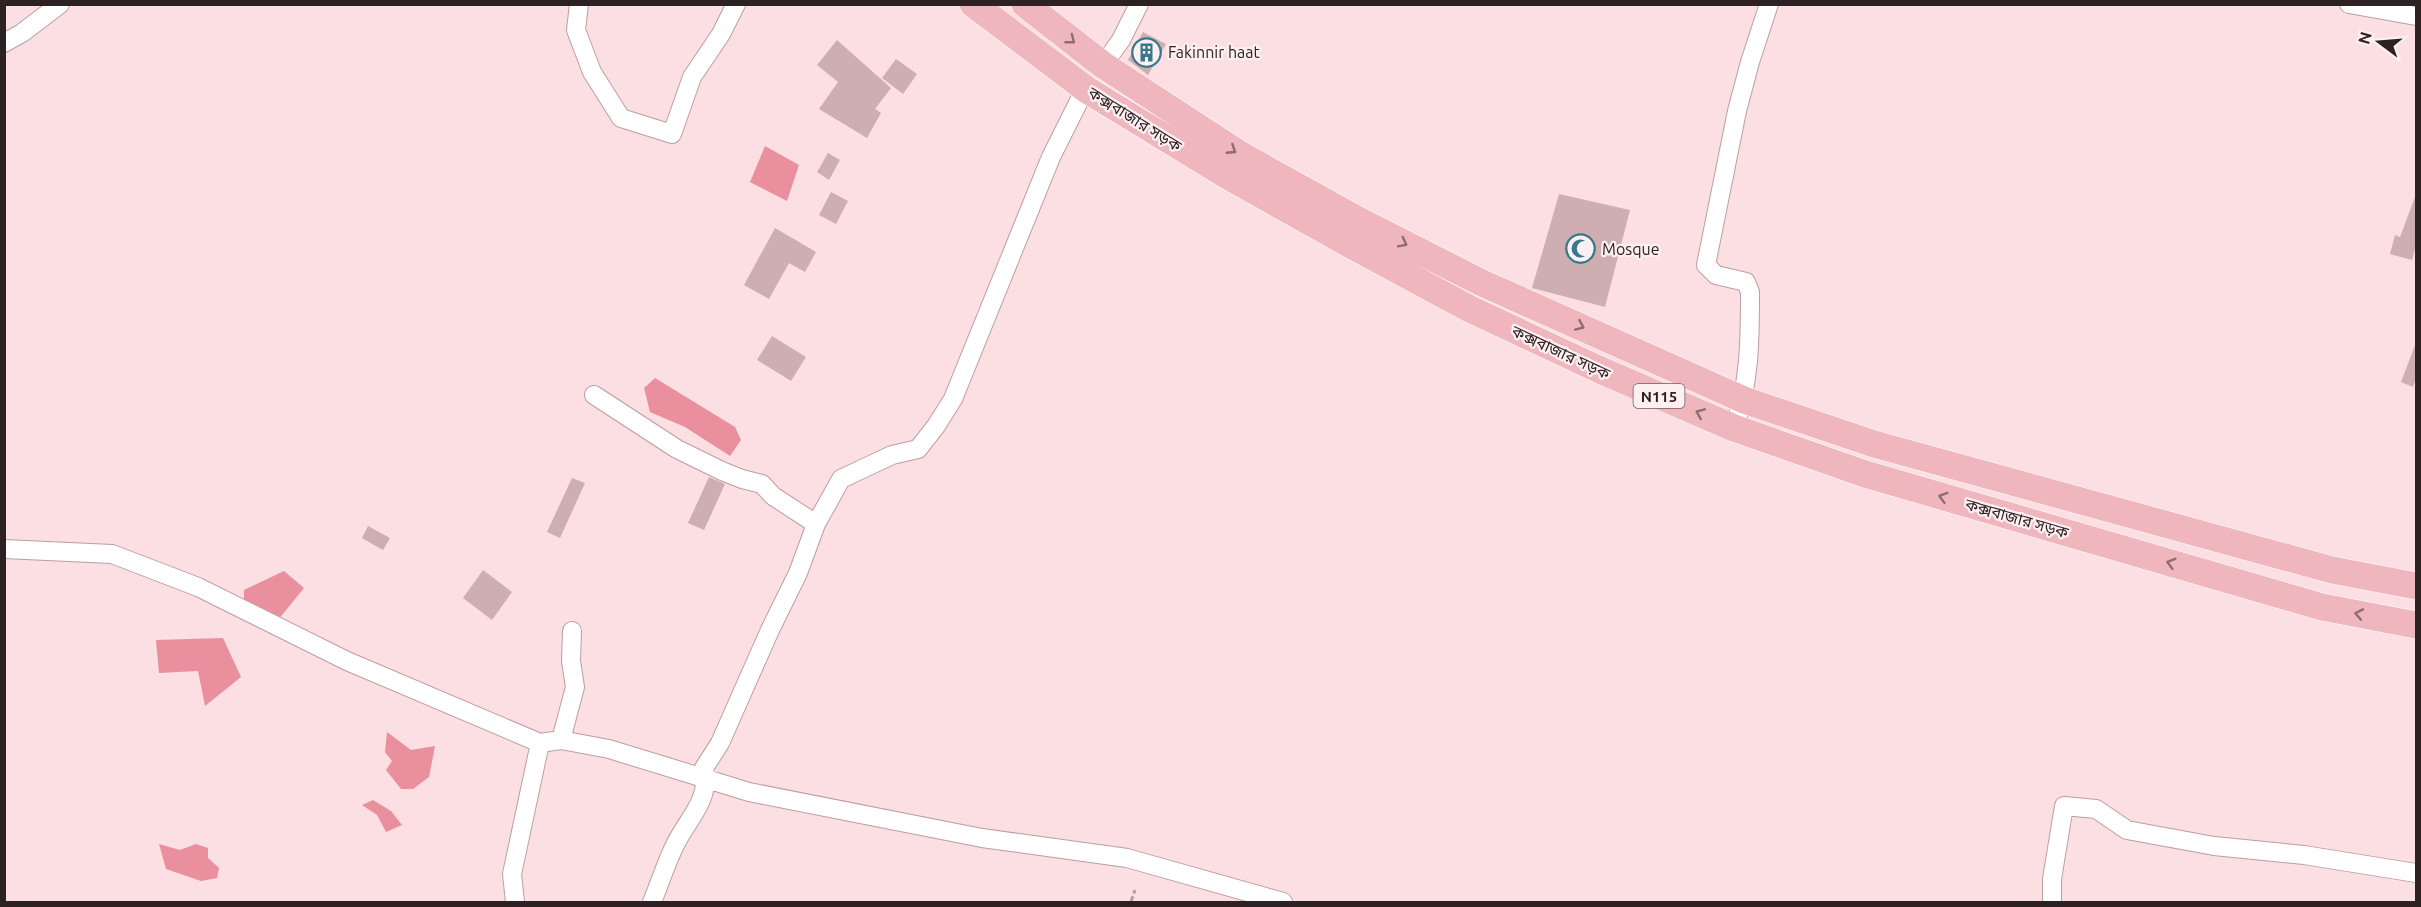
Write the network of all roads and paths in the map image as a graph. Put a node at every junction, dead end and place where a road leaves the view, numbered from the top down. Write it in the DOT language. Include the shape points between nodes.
graph roads {
  1 [pos="60,4"];
  2 [pos="579,4"];
  3 [pos="736,4"];
  4 [pos="973,4"];
  5 [pos="1025,4"];
  6 [pos="1139,4"];
  7 [pos="1768,4"];
  8 [pos="2349,4"];
  9 [pos="2416,16"];
  10 [pos="4,43"];
  11 [pos="1103,65"];
  12 [pos="1087,90"];
  13 [pos="594,395"];
  14 [pos="1744,400"];
  15 [pos="1734,428"];
  16 [pos="816,524"];
  17 [pos="4,549"];
  18 [pos="2416,586"];
  19 [pos="2416,625"];
  20 [pos="572,631"];
  21 [pos="561,740"];
  22 [pos="540,744"];
  23 [pos="707,781"];
  24 [pos="2416,873"];
  25 [pos="1135,890"];
  26 [pos="515,903"];
  27 [pos="652,903"];
  28 [pos="1131,903"];
  29 [pos="1283,903"];
  30 [pos="2052,903"];
  1 -- 10 [label="street"];
  2 -- 3 [label="street" via="576,30 592,72 621,118 672,134 692,77"];
  4 -- 12 [label="highway, কক্সবাজার সড়ক / N115"];
  5 -- 11 [label="highway, কক্সবাজার সড়ক / N115, one-way"];
  6 -- 11 [label="street"];
  7 -- 14 [label="street" via="1737,111 1706,265 1716,275 1746,282 1750,292"];
  8 -- 9 [label="street"];
  11 -- 14 [label="highway, কক্সবাজার সড়ক / N115, one-way" via="1241,155 1360,221 1482,283"];
  15 -- 12 [label="highway, কক্সবাজার সড়ক / N115, one-way" via="1470,309 1236,181"];
  12 -- 16 [label="street" via="1051,157 952,399 936,426 918,448 892,455 841,479"];
  13 -- 16 [label="street" via="677,449 742,480 762,484 772,496"];
  14 -- 15 [label="street"];
  14 -- 18 [label="highway, কক্সবাজার সড়ক / N115" via="1874,444 2332,570"];
  19 -- 15 [label="highway, কক্সবাজার সড়ক / N115, one-way" via="2322,607 1865,474"];
  16 -- 23 [label="street" via="798,573 720,743 704,768"];
  17 -- 22 [label="street" via="112,554 198,587 347,661"];
  20 -- 21 [label="street" via="571,661 576,687"];
  21 -- 22 [label="street"];
  21 -- 23 [label="street" via="609,749"];
  22 -- 26 [label="street" via="512,874"];
  23 -- 27 [label="street" via="704,795 675,844"];
  23 -- 29 [label="street" via="982,838 1127,858"];
  24 -- 30 [label="street" via="2304,855 2214,846 2127,830 2096,809 2064,806"];
  25 -- 28 [label="path"];
}
